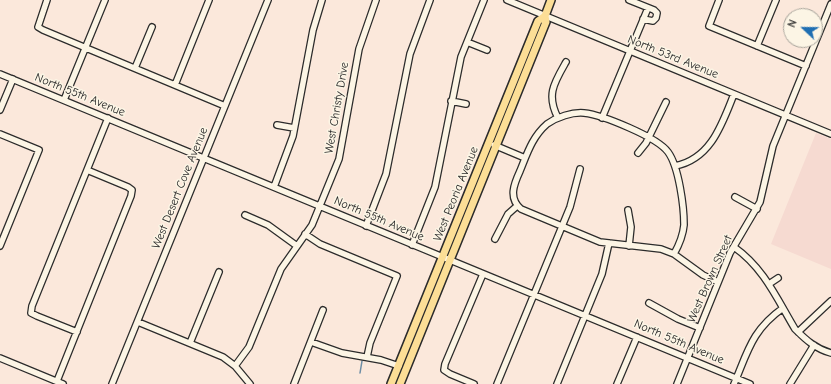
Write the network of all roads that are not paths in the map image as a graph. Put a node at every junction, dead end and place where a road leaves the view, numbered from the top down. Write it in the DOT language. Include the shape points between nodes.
graph roads {
  1 [pos="48,0"];
  2 [pos="105,0"];
  3 [pos="209,0"];
  4 [pos="268,0"];
  5 [pos="322,0"];
  6 [pos="376,0"];
  7 [pos="430,0"];
  8 [pos="484,0"];
  9 [pos="507,0"];
  10 [pos="552,0"];
  11 [pos="629,0"];
  12 [pos="719,0"];
  13 [pos="776,0"];
  14 [pos="831,4"];
  15 [pos="648,8"];
  16 [pos="545,16"];
  17 [pos="643,19"];
  18 [pos="152,27"];
  19 [pos="467,42"];
  20 [pos="757,46"];
  21 [pos="86,48"];
  22 [pos="487,50"];
  23 [pos="630,51"];
  24 [pos="566,62"];
  25 [pos="806,66"];
  26 [pos="136,68"];
  27 [pos="298,68"];
  28 [pos="305,70"];
  29 [pos="0,74"];
  30 [pos="13,79"];
  31 [pos="175,85"];
  32 [pos="734,94"];
  33 [pos="64,100"];
  34 [pos="452,101"];
  35 [pos="666,102"];
  36 [pos="466,104"];
  37 [pos="225,106"];
  38 [pos="0,110"];
  39 [pos="786,115"];
  40 [pos="108,118"];
  41 [pos="558,118"];
  42 [pos="602,118"];
  43 [pos="277,125"];
  44 [pos="294,128"];
  45 [pos="0,134"];
  46 [pos="831,134"];
  47 [pos="649,137"];
  48 [pos="492,145"];
  49 [pos="638,153"];
  50 [pos="204,158"];
  51 [pos="525,158"];
  52 [pos="675,166"];
  53 [pos="580,169"];
  54 [pos="87,170"];
  55 [pos="274,187"];
  56 [pos="735,197"];
  57 [pos="517,206"];
  58 [pos="320,207"];
  59 [pos="757,209"];
  60 [pos="628,210"];
  61 [pos="245,215"];
  62 [pos="366,226"];
  63 [pos="562,227"];
  64 [pos="306,234"];
  65 [pos="495,239"];
  66 [pos="609,243"];
  67 [pos="412,245"];
  68 [pos="0,246"];
  69 [pos="297,246"];
  70 [pos="629,246"];
  71 [pos="734,247"];
  72 [pos="674,254"];
  73 [pos="446,259"];
  74 [pos="219,272"];
  75 [pos="483,274"];
  76 [pos="778,278"];
  77 [pos="718,282"];
  78 [pos="769,284"];
  79 [pos="534,295"];
  80 [pos="831,300"];
  81 [pos="649,303"];
  82 [pos="783,308"];
  83 [pos="323,310"];
  84 [pos="585,316"];
  85 [pos="138,322"];
  86 [pos="700,328"];
  87 [pos="77,332"];
  88 [pos="798,332"];
  89 [pos="637,337"];
  90 [pos="311,342"];
  91 [pos="190,343"];
  92 [pos="814,346"];
  93 [pos="831,353"];
  94 [pos="367,357"];
  95 [pos="0,358"];
  96 [pos="688,358"];
  97 [pos="236,366"];
  98 [pos="399,366"];
  99 [pos="57,381"];
  100 [pos="735,381"];
  101 [pos="63,384"];
  102 [pos="112,384"];
  103 [pos="250,384"];
  104 [pos="294,384"];
  105 [pos="391,384"];
  106 [pos="400,384"];
  107 [pos="474,384"];
  108 [pos="497,384"];
  109 [pos="557,384"];
  110 [pos="617,384"];
  111 [pos="677,384"];
  112 [pos="750,384"];
  113 [pos="790,384"];
  1 -- 21 [label="street" via="38,26"];
  2 -- 21 [label="street"];
  3 -- 31 [label="street"];
  4 -- 37 [label="street, West Desert Cove Avenue"];
  5 -- 28 [label="street"];
  6 -- 58 [label="street, West Christy Drive" via="359,49 339,159"];
  7 -- 62 [label="street" via="410,54 386,174"];
  8 -- 19 [label="street"];
  9 -- 16 [label="street, North 53rd Avenue"];
  10 -- 16 [label="main road, West Peoria Avenue"];
  11 -- 15 [label="street"];
  12 -- 20 [label="street" via="709,26"];
  13 -- 20 [label="street"];
  14 -- 25 [label="street, West Brown Street"];
  15 -- 17 [label="street"];
  15 -- 17 [label="street" via="657,13 656,18 653,21"];
  16 -- 23 [label="street, North 53rd Avenue"];
  16 -- 48 [label="main road, West Peoria Avenue" via="546,22"];
  17 -- 23 [label="street"];
  18 -- 26 [label="street"];
  19 -- 22 [label="street"];
  19 -- 34 [label="street"];
  20 -- 25 [label="street"];
  21 -- 26 [label="street"];
  21 -- 33 [label="street"];
  23 -- 32 [label="street, North 53rd Avenue"];
  23 -- 42 [label="street"];
  24 -- 41 [label="street" via="553,88 552,103"];
  25 -- 39 [label="street, West Brown Street"];
  26 -- 31 [label="street"];
  27 -- 28 [label="street"];
  28 -- 44 [label="street"];
  29 -- 30 [label="street, North 55th Avenue"];
  30 -- 33 [label="street, North 55th Avenue"];
  30 -- 38 [label="street"];
  31 -- 37 [label="street"];
  32 -- 39 [label="street, North 53rd Avenue"];
  32 -- 52 [label="street" via="721,125 704,152 690,162"];
  33 -- 40 [label="street, North 55th Avenue"];
  34 -- 36 [label="street"];
  34 -- 67 [label="street" via="444,158"];
  35 -- 47 [label="street"];
  37 -- 50 [label="street, West Desert Cove Avenue"];
  39 -- 46 [label="street, North 53rd Avenue"];
  39 -- 59 [label="street, West Brown Street" via="773,146 764,191"];
  40 -- 50 [label="street, North 55th Avenue"];
  40 -- 54 [label="street"];
  41 -- 42 [label="street" via="584,113"];
  41 -- 51 [label="street" via="537,135"];
  42 -- 47 [label="street"];
  43 -- 44 [label="street"];
  44 -- 55 [label="street" via="290,147"];
  45 -- 68 [label="street" via="39,150"];
  47 -- 49 [label="street"];
  47 -- 52 [label="street" via="662,145"];
  48 -- 51 [label="street"];
  48 -- 73 [label="main road, West Peoria Avenue"];
  50 -- 55 [label="street, North 55th Avenue"];
  50 -- 85 [label="street, West Desert Cove Avenue"];
  51 -- 57 [label="street" via="513,187 513,199"];
  52 -- 72 [label="street" via="684,226"];
  53 -- 63 [label="street"];
  54 -- 87 [label="street" via="132,190"];
  54 -- 87 [label="street" via="31,313"];
  55 -- 58 [label="street, North 55th Avenue"];
  56 -- 59 [label="street"];
  57 -- 63 [label="street" via="529,214"];
  57 -- 65 [label="street" via="508,214"];
  58 -- 62 [label="street, North 55th Avenue"];
  58 -- 64 [label="street, West Christy Drive"];
  59 -- 71 [label="street, West Brown Street"];
  60 -- 70 [label="street" via="631,227"];
  61 -- 69 [label="street" via="268,225"];
  62 -- 67 [label="street, North 55th Avenue"];
  63 -- 66 [label="street"];
  63 -- 79 [label="street"];
  64 -- 69 [label="street, West Christy Drive"];
  64 -- 94 [label="street" via="320,244 397,276"];
  66 -- 70 [label="street"];
  66 -- 84 [label="street" via="606,264"];
  67 -- 73 [label="street, North 55th Avenue"];
  69 -- 97 [label="street, West Christy Drive" via="281,268 249,347"];
  70 -- 72 [label="street" via="661,248"];
  71 -- 77 [label="street, West Brown Street"];
  71 -- 78 [label="street" via="751,261"];
  72 -- 77 [label="street" via="703,275"];
  73 -- 75 [label="street, North 55th Avenue"];
  73 -- 98 [label="main road, West Peoria Avenue"];
  73 -- 106 [label="main road, West Peoria Avenue"];
  74 -- 91 [label="street"];
  75 -- 79 [label="street, North 55th Avenue"];
  75 -- 107 [label="street" via="444,370"];
  76 -- 78 [label="street"];
  77 -- 86 [label="street, West Brown Street"];
  78 -- 82 [label="street"];
  79 -- 84 [label="street, North 55th Avenue"];
  79 -- 108 [label="street"];
  80 -- 88 [label="street"];
  81 -- 86 [label="street"];
  82 -- 88 [label="street"];
  82 -- 100 [label="street" via="758,330"];
  83 -- 90 [label="street"];
  84 -- 89 [label="street, North 55th Avenue"];
  84 -- 109 [label="street"];
  85 -- 91 [label="street"];
  85 -- 102 [label="street, West Desert Cove Avenue"];
  86 -- 96 [label="street, West Brown Street"];
  87 -- 99 [label="street"];
  88 -- 92 [label="street"];
  89 -- 96 [label="street, North 55th Avenue"];
  89 -- 110 [label="street"];
  90 -- 94 [label="street" via="342,353"];
  90 -- 104 [label="street"];
  91 -- 97 [label="street" via="223,357"];
  92 -- 93 [label="street"];
  92 -- 113 [label="street"];
  94 -- 98 [label="street"];
  95 -- 99 [label="street"];
  96 -- 100 [label="street, North 55th Avenue"];
  96 -- 111 [label="street, West Brown Street"];
  97 -- 103 [label="street"];
  98 -- 105 [label="main road, West Peoria Avenue"];
  99 -- 101 [label="street"];
  100 -- 112 [label="street, North 55th Avenue"];
}
